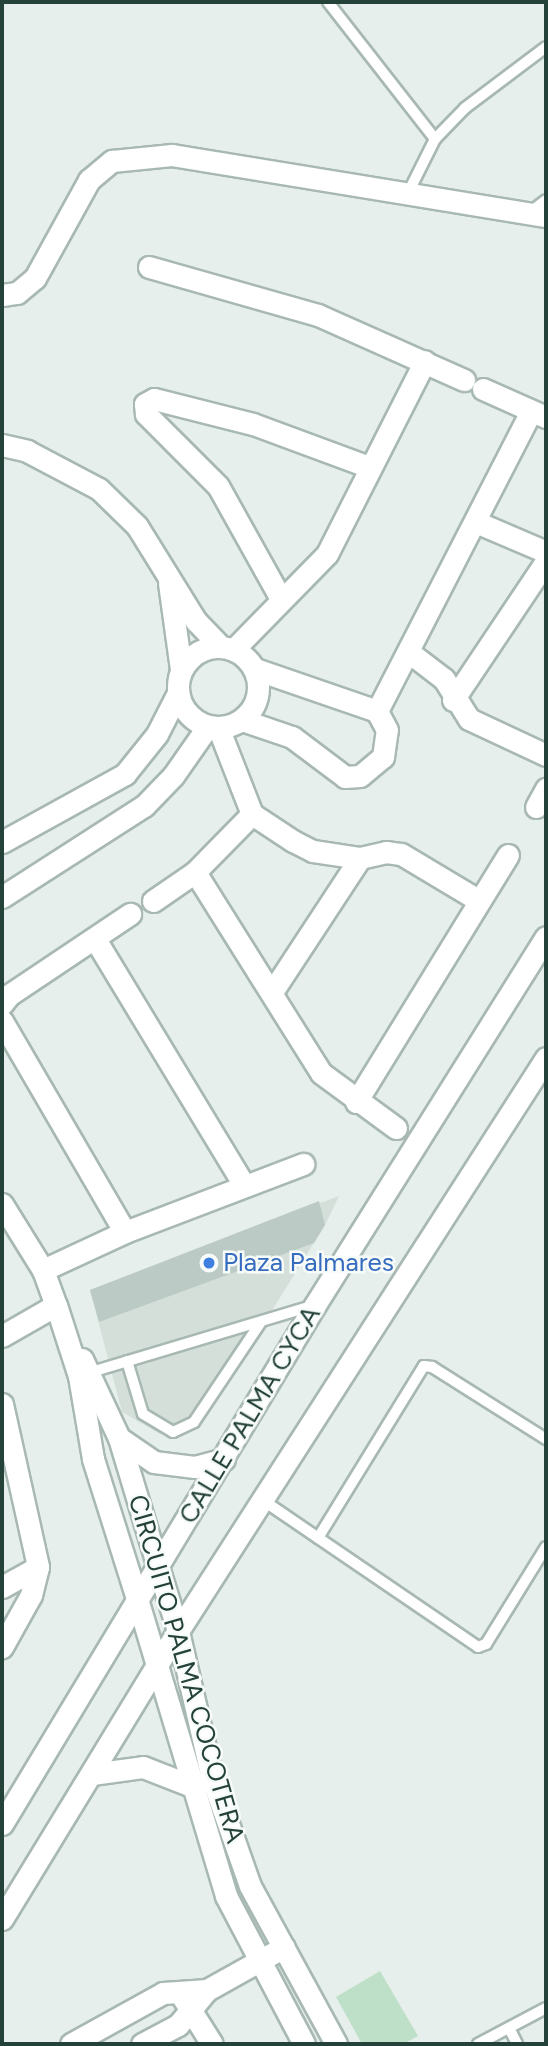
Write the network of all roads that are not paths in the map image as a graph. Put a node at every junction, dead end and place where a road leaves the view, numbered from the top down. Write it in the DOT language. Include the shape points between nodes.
graph roads {
  1 [pos="328,2"];
  2 [pos="546,47"];
  3 [pos="435,139"];
  4 [pos="408,193"];
  5 [pos="540,209"];
  6 [pos="149,267"];
  7 [pos="2,295"];
  8 [pos="425,361"];
  9 [pos="539,414"];
  10 [pos="2,445"];
  11 [pos="369,467"];
  12 [pos="476,522"];
  13 [pos="546,552"];
  14 [pos="546,561"];
  15 [pos="168,574"];
  16 [pos="281,599"];
  17 [pos="227,647"];
  18 [pos="410,653"];
  19 [pos="255,669"];
  20 [pos="181,670"];
  21 [pos="178,693"];
  22 [pos="453,700"];
  23 [pos="381,703"];
  24 [pos="224,725"];
  25 [pos="546,755"];
  26 [pos="252,814"];
  27 [pos="2,842"];
  28 [pos="508,855"];
  29 [pos="360,858"];
  30 [pos="195,872"];
  31 [pos="2,898"];
  32 [pos="478,900"];
  33 [pos="153,901"];
  34 [pos="130,914"];
  35 [pos="546,937"];
  36 [pos="95,939"];
  37 [pos="272,992"];
  38 [pos="2,1004"];
  39 [pos="2,1021"];
  40 [pos="546,1058"];
  41 [pos="356,1102"];
  42 [pos="396,1128"];
  43 [pos="303,1164"];
  44 [pos="244,1185"];
  45 [pos="2,1204"];
  46 [pos="125,1232"];
  47 [pos="43,1270"];
  48 [pos="57,1305"];
  49 [pos="315,1305"];
  50 [pos="261,1322"];
  51 [pos="2,1336"];
  52 [pos="127,1361"];
  53 [pos="84,1374"];
  54 [pos="2,1404"];
  55 [pos="5,1435"];
  56 [pos="119,1438"];
  57 [pos="546,1439"];
  58 [pos="224,1459"];
  59 [pos="264,1501"];
  60 [pos="318,1538"];
  61 [pos="546,1547"];
  62 [pos="38,1567"];
  63 [pos="158,1567"];
  64 [pos="2,1587"];
  65 [pos="138,1602"];
  66 [pos="178,1631"];
  67 [pos="2,1645"];
  68 [pos="158,1664"];
  69 [pos="92,1774"];
  70 [pos="194,1787"];
  71 [pos="2,1824"];
  72 [pos="2,1919"];
  73 [pos="284,1947"];
  74 [pos="258,1961"];
  75 [pos="207,1990"];
  76 [pos="179,1991"];
  77 [pos="546,2008"];
  78 [pos="191,2010"];
  79 [pos="509,2028"];
  80 [pos="71,2044"];
  81 [pos="142,2044"];
  82 [pos="212,2044"];
  83 [pos="304,2044"];
  84 [pos="336,2044"];
  85 [pos="478,2044"];
  86 [pos="517,2044"];
  1 -- 3 [label="lane"];
  2 -- 3 [label="lane" via="465,108"];
  3 -- 4 [label="lane"];
  4 -- 5 [label="street"];
  4 -- 7 [label="street" via="172,155 112,161 89,180 35,278 17,293"];
  6 -- 8 [label="street" via="318,316"];
  8 -- 9 [label="street"];
  8 -- 11 [label="street"];
  9 -- 12 [label="street"];
  10 -- 15 [label="street" via="27,450 99,489 137,526"];
  11 -- 16 [label="street" via="327,554"];
  11 -- 16 [label="street" via="253,424 154,399 145,404 146,414 218,486"];
  12 -- 13 [label="street"];
  12 -- 18 [label="street"];
  14 -- 22 [label="street"];
  15 -- 17 [label="street" via="196,621"];
  15 -- 20 [label="street"];
  16 -- 17 [label="street"];
  17 -- 19 [label="street"];
  17 -- 20 [label="street" via="191,657"];
  18 -- 22 [label="street" via="444,679"];
  18 -- 23 [label="street"];
  19 -- 23 [label="street"];
  19 -- 24 [label="street" via="260,688 255,706"];
  20 -- 21 [label="street"];
  21 -- 24 [label="street" via="184,708"];
  21 -- 27 [label="street" via="157,734 125,774"];
  22 -- 25 [label="street" via="469,719"];
  23 -- 24 [label="street" via="387,730 383,757 360,776 345,777 292,737"];
  24 -- 26 [label="street" via="233,776"];
  24 -- 31 [label="street" via="145,806"];
  26 -- 29 [label="street" via="313,850"];
  26 -- 30 [label="street"];
  28 -- 32 [label="street"];
  29 -- 32 [label="street" via="401,854"];
  29 -- 37 [label="street"];
  30 -- 33 [label="street"];
  30 -- 37 [label="street"];
  32 -- 41 [label="street"];
  34 -- 36 [label="street"];
  35 -- 49 [label="street, CALLE PALMA CYCA"];
  36 -- 38 [label="street"];
  36 -- 44 [label="street"];
  37 -- 41 [label="street" via="321,1073"];
  39 -- 46 [label="street"];
  40 -- 59 [label="street, CALLE PALMA CYCA"];
  41 -- 42 [label="street"];
  43 -- 44 [label="street"];
  44 -- 46 [label="street"];
  45 -- 47 [label="street, CIRCUITO PALMA COCOTERA"];
  46 -- 47 [label="street"];
  47 -- 48 [label="street, CIRCUITO PALMA COCOTERA"];
  48 -- 51 [label="street"];
  48 -- 53 [label="street, CIRCUITO PALMA COCOTERA"];
  49 -- 50 [label="lane"];
  49 -- 58 [label="street, CALLE PALMA CYCA"];
  50 -- 52 [label="lane"];
  50 -- 52 [label="lane" via="211,1400 194,1422 180,1430 164,1430 143,1414"];
  52 -- 53 [label="lane"];
  53 -- 56 [label="street, CIRCUITO PALMA COCOTERA"];
  53 -- 65 [label="street, CIRCUITO PALMA COCOTERA" via="93,1459"];
  54 -- 55 [label="street"];
  55 -- 62 [label="street"];
  56 -- 58 [label="street" via="154,1462 195,1467"];
  56 -- 63 [label="street, CIRCUITO PALMA COCOTERA"];
  57 -- 60 [label="lane" via="424,1366"];
  58 -- 63 [label="street, CALLE PALMA CYCA"];
  59 -- 60 [label="lane"];
  59 -- 66 [label="street, CALLE PALMA CYCA"];
  60 -- 61 [label="lane" via="478,1647 486,1644"];
  62 -- 64 [label="street"];
  62 -- 67 [label="street" via="31,1595"];
  63 -- 65 [label="street, CALLE PALMA CYCA"];
  63 -- 66 [label="street, CIRCUITO PALMA COCOTERA"];
  65 -- 68 [label="street, CIRCUITO PALMA COCOTERA"];
  65 -- 71 [label="street, CALLE PALMA CYCA"];
  66 -- 68 [label="street, CALLE PALMA CYCA"];
  66 -- 73 [label="street, CIRCUITO PALMA COCOTERA" via="212,1778 250,1886"];
  68 -- 69 [label="street, CALLE PALMA CYCA"];
  68 -- 70 [label="street, CIRCUITO PALMA COCOTERA"];
  69 -- 70 [label="street" via="143,1767"];
  69 -- 72 [label="street, CALLE PALMA CYCA"];
  70 -- 74 [label="street, CIRCUITO PALMA COCOTERA" via="226,1896"];
  73 -- 74 [label="street"];
  73 -- 84 [label="street, CIRCUITO PALMA COCOTERA"];
  74 -- 75 [label="street"];
  74 -- 83 [label="street, CIRCUITO PALMA COCOTERA"];
  75 -- 76 [label="street"];
  75 -- 78 [label="street"];
  76 -- 78 [label="street"];
  76 -- 80 [label="street" via="163,1993"];
  77 -- 79 [label="lane"];
  78 -- 81 [label="street" via="178,2025"];
  78 -- 82 [label="street"];
  79 -- 85 [label="lane"];
  79 -- 86 [label="lane"];
}
